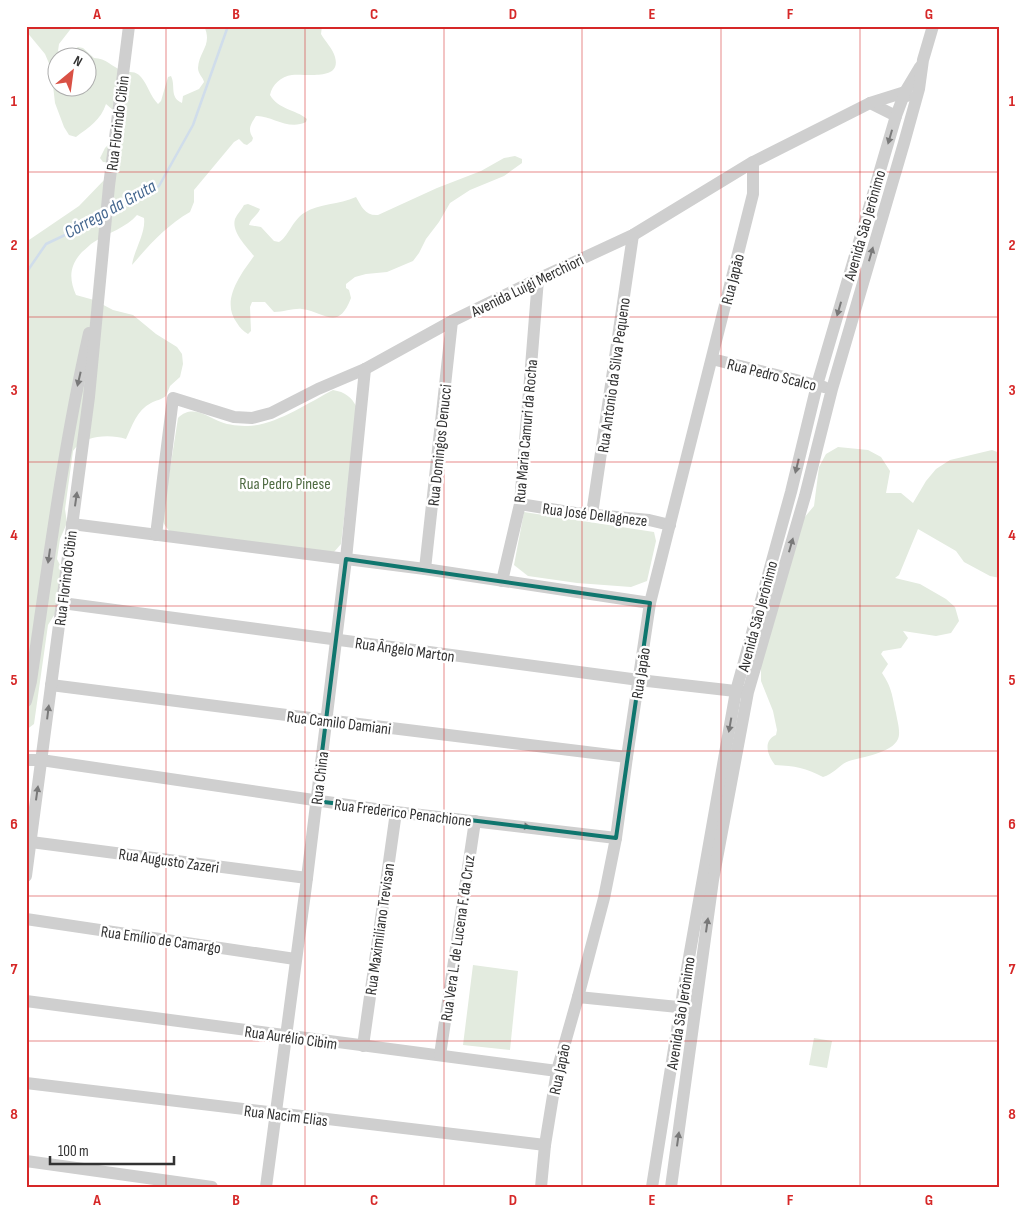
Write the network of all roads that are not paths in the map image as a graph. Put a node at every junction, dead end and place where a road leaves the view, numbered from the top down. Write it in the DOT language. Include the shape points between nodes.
graph roads {
  1 [pos="129,26"];
  2 [pos="933,26"];
  3 [pos="924,60"];
  4 [pos="905,92"];
  5 [pos="870,103"];
  6 [pos="896,116"];
  7 [pos="904,143"];
  8 [pos="752,162"];
  9 [pos="633,235"];
  10 [pos="538,279"];
  11 [pos="101,280"];
  12 [pos="452,321"];
  13 [pos="712,360"];
  14 [pos="365,369"];
  15 [pos="817,386"];
  16 [pos="832,389"];
  17 [pos="520,504"];
  18 [pos="785,512"];
  19 [pos="592,514"];
  20 [pos="800,515"];
  21 [pos="72,524"];
  22 [pos="670,525"];
  23 [pos="156,535"];
  24 [pos="346,560"];
  25 [pos="425,569"];
  26 [pos="502,581"];
  27 [pos="62,603"];
  28 [pos="650,603"];
  29 [pos="336,640"];
  30 [pos="639,680"];
  31 [pos="51,685"];
  32 [pos="742,691"];
  33 [pos="26,702"];
  34 [pos="326,720"];
  35 [pos="627,757"];
  36 [pos="26,760"];
  37 [pos="42,760"];
  38 [pos="316,800"];
  39 [pos="396,812"];
  40 [pos="475,821"];
  41 [pos="616,838"];
  42 [pos="31,842"];
  43 [pos="26,876"];
  44 [pos="306,878"];
  45 [pos="26,919"];
  46 [pos="295,959"];
  47 [pos="578,997"];
  48 [pos="26,1000"];
  49 [pos="681,1007"];
  50 [pos="696,1010"];
  51 [pos="286,1036"];
  52 [pos="363,1046"];
  53 [pos="440,1055"];
  54 [pos="557,1071"];
  55 [pos="26,1083"];
  56 [pos="276,1114"];
  57 [pos="545,1145"];
  58 [pos="26,1161"];
  59 [pos="212,1187"];
  60 [pos="266,1187"];
  61 [pos="541,1187"];
  62 [pos="652,1187"];
  63 [pos="671,1187"];
  1 -- 11 [label="street, Rua Florindo Cibin"];
  2 -- 3 [label="street, Avenida São Jerônimo"];
  3 -- 4 [label="street, Avenida São Jerônimo"];
  3 -- 7 [label="street, Avenida São Jerônimo"];
  4 -- 5 [label="street, Avenida Luigi Merchiori"];
  4 -- 6 [label="street, Avenida São Jerônimo"];
  4 -- 7 [label="street"];
  5 -- 6 [label="street"];
  5 -- 8 [label="street, Avenida Luigi Merchiori"];
  6 -- 15 [label="street, Avenida São Jerônimo, one-way"];
  16 -- 7 [label="street, Avenida São Jerônimo, one-way"];
  8 -- 9 [label="street, Avenida Luigi Merchiori"];
  8 -- 13 [label="street, Rua Japão" via="753,194"];
  9 -- 10 [label="street, Avenida Luigi Merchiori"];
  9 -- 19 [label="street, Rua Antonio da Silva Pequeno"];
  10 -- 12 [label="street, Avenida Luigi Merchiori"];
  10 -- 17 [label="street, Rua Maria Camuri da Rocha"];
  21 -- 11 [label="street, Rua Florindo Cibin, one-way"];
  11 -- 33 [label="street, Rua Florindo Cibin, one-way" via="76,392"];
  12 -- 14 [label="street, Avenida Luigi Merchiori"];
  12 -- 25 [label="street, Rua Domingos Denucci"];
  13 -- 15 [label="street, Rua Pedro Scalco"];
  13 -- 22 [label="street, Rua Japão"];
  14 -- 23 [label="street, Avenida Luigi Merchiori" via="272,413 252,418 234,417 173,398"];
  14 -- 24 [label="street, Rua China"];
  15 -- 16 [label="street, Rua Pedro Scalco"];
  15 -- 18 [label="street, Avenida São Jerônimo, one-way"];
  16 -- 20 [label="street, Avenida São Jerônimo"];
  17 -- 19 [label="street, Rua José Dellagneze"];
  17 -- 26 [label="street, Rua Maria Camuri da Rocha"];
  18 -- 20 [label="street"];
  18 -- 32 [label="street, Avenida São Jerônimo"];
  19 -- 22 [label="street, Rua José Dellagneze"];
  32 -- 20 [label="street, Avenida São Jerônimo, one-way"];
  21 -- 23 [label="street"];
  21 -- 27 [label="street, Rua Florindo Cibin"];
  22 -- 28 [label="street, Rua Japão"];
  23 -- 24 [label="street"];
  24 -- 25 [label="street"];
  24 -- 29 [label="street, Rua China"];
  25 -- 26 [label="street"];
  26 -- 28 [label="street"];
  27 -- 29 [label="street, Rua Ângelo Marton"];
  27 -- 31 [label="street, Rua Florindo Cibin"];
  28 -- 30 [label="street, Rua Japão"];
  29 -- 30 [label="street, Rua Ângelo Marton"];
  29 -- 34 [label="street, Rua China"];
  30 -- 32 [label="street, Rua Ângelo Marton"];
  30 -- 35 [label="street, Rua Japão"];
  31 -- 34 [label="street, Rua Camilo Damiani"];
  37 -- 31 [label="street, Rua Florindo Cibin, one-way"];
  32 -- 49 [label="street, Avenida São Jerônimo, one-way"];
  50 -- 32 [label="street, Avenida São Jerônimo, one-way"];
  34 -- 35 [label="street, Rua Camilo Damiani"];
  34 -- 38 [label="street, Rua China"];
  35 -- 41 [label="street, Rua Japão"];
  36 -- 37 [label="street, Rua Frederico Penachione"];
  37 -- 38 [label="street, Rua Frederico Penachione"];
  42 -- 37 [label="street, Rua Florindo Cibin, one-way"];
  38 -- 39 [label="street, Rua Frederico Penachione"];
  38 -- 44 [label="street, Rua China"];
  39 -- 40 [label="street, Rua Frederico Penachione"];
  39 -- 52 [label="street, Rua Maximiliano Trevisan"];
  40 -- 41 [label="street, Rua Frederico Penachione, one-way"];
  40 -- 53 [label="street, Rua Vera L. de Lucena F. da Cruz"];
  41 -- 47 [label="street, Rua Japão"];
  42 -- 43 [label="street, Rua Florindo Cibin"];
  42 -- 44 [label="street, Rua Augusto Zazeri"];
  44 -- 46 [label="street, Rua China"];
  45 -- 46 [label="street, Rua Emílio de Camargo"];
  46 -- 51 [label="street, Rua China"];
  47 -- 49 [label="street"];
  47 -- 54 [label="street, Rua Japão"];
  48 -- 51 [label="street, Rua Aurélio Cibim"];
  49 -- 50 [label="street"];
  49 -- 62 [label="street, Avenida São Jerônimo"];
  63 -- 50 [label="street, Avenida São Jerônimo, one-way"];
  51 -- 52 [label="street, Rua Aurélio Cibim"];
  51 -- 56 [label="street, Rua China"];
  52 -- 53 [label="street, Rua Aurélio Cibim"];
  53 -- 54 [label="street, Rua Aurélio Cibim"];
  54 -- 57 [label="street, Rua Japão"];
  55 -- 56 [label="street, Rua Nacim Elias"];
  56 -- 57 [label="street, Rua Nacim Elias"];
  56 -- 60 [label="street, Rua China"];
  57 -- 61 [label="street, Rua Japão"];
  58 -- 59 [label="street"];
}
